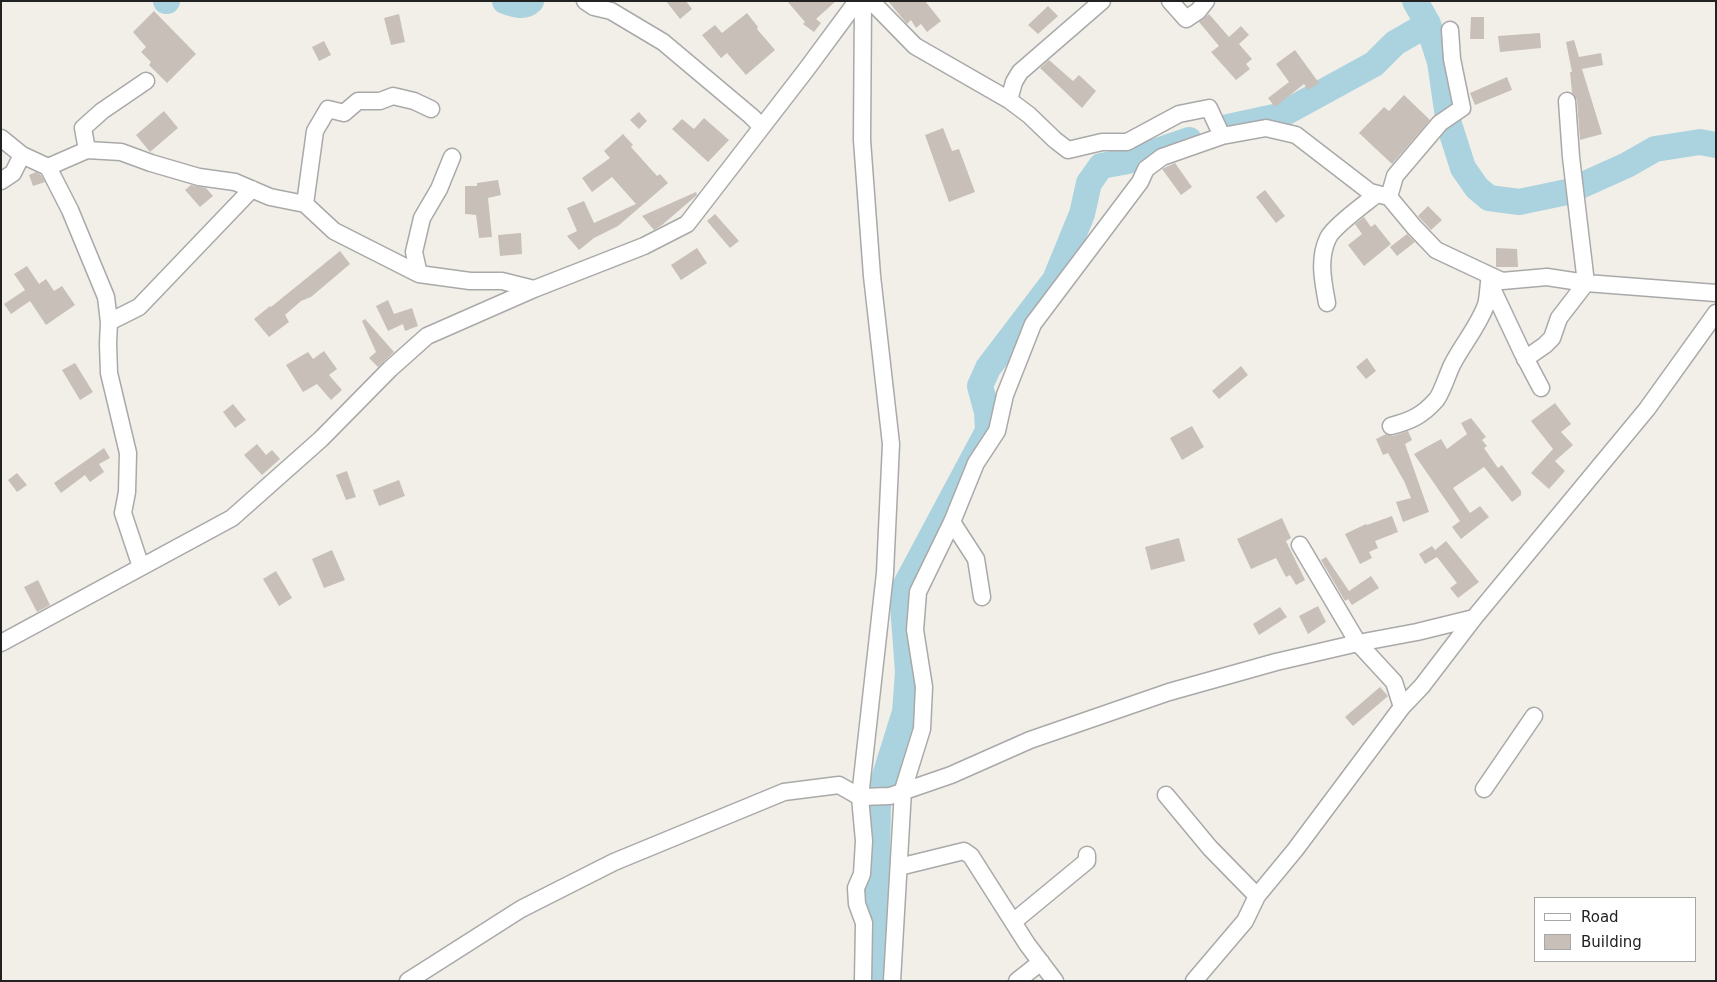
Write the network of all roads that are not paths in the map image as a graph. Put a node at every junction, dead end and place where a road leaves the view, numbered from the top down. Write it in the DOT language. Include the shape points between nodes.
graph roads {
  1 [pos="585,1"];
  2 [pos="857,1"];
  3 [pos="863,1"];
  4 [pos="871,1"];
  5 [pos="1102,1"];
  6 [pos="1170,1"];
  7 [pos="1206,1"];
  8 [pos="1450,30"];
  9 [pos="146,81"];
  10 [pos="1009,100"];
  11 [pos="1567,101"];
  12 [pos="431,109"];
  13 [pos="762,127"];
  14 [pos="1222,136"];
  15 [pos="1,138"];
  16 [pos="87,150"];
  17 [pos="22,155"];
  18 [pos="452,157"];
  19 [pos="48,167"];
  20 [pos="1,181"];
  21 [pos="252,190"];
  22 [pos="1383,196"];
  23 [pos="305,204"];
  24 [pos="419,274"];
  25 [pos="1487,278"];
  26 [pos="1586,283"];
  27 [pos="534,289"];
  28 [pos="1716,292"];
  29 [pos="1327,303"];
  30 [pos="1716,313"];
  31 [pos="110,322"];
  32 [pos="1525,359"];
  33 [pos="1541,388"];
  34 [pos="1391,426"];
  35 [pos="952,522"];
  36 [pos="1300,545"];
  37 [pos="141,567"];
  38 [pos="982,597"];
  39 [pos="1474,618"];
  40 [pos="1,643"];
  41 [pos="1358,643"];
  42 [pos="1402,707"];
  43 [pos="1534,716"];
  44 [pos="1484,789"];
  45 [pos="903,790"];
  46 [pos="1166,795"];
  47 [pos="860,797"];
  48 [pos="1087,855"];
  49 [pos="898,867"];
  50 [pos="1257,896"];
  51 [pos="1012,922"];
  52 [pos="1041,962"];
  53 [pos="408,981"];
  54 [pos="863,981"];
  55 [pos="892,981"];
  56 [pos="1017,981"];
  57 [pos="1055,981"];
  58 [pos="1194,981"];
  1 -- 13 [label="street" via="610,11 663,42"];
  2 -- 13 [label="street"];
  3 -- 47 [label="street" via="862,140 872,276 891,444 885,573"];
  4 -- 10 [label="street" via="915,46"];
  5 -- 10 [label="street" via="1020,72"];
  6 -- 7 [label="street" via="1186,19"];
  8 -- 22 [label="street" via="1462,108 1440,123 1395,176"];
  9 -- 16 [label="street" via="83,128"];
  10 -- 14 [label="street" via="1068,150 1102,142 1127,142 1179,114 1208,108"];
  11 -- 26 [label="street"];
  12 -- 23 [label="street" via="393,96 380,101 358,101 344,112 328,109 315,131"];
  13 -- 27 [label="street" via="687,224 644,246"];
  14 -- 22 [label="street" via="1266,128 1296,135 1370,192"];
  14 -- 35 [label="street" via="1162,157 1146,169 1134,190 1033,324 1004,395 997,431 976,463"];
  15 -- 17 [label="street"];
  16 -- 19 [label="street"];
  16 -- 21 [label="street" via="121,152 199,177 234,182"];
  17 -- 19 [label="street"];
  17 -- 20 [label="street" via="13,173"];
  18 -- 24 [label="street" via="422,218 414,252"];
  19 -- 31 [label="street" via="70,210 106,297"];
  21 -- 23 [label="street"];
  21 -- 31 [label="street" via="140,308"];
  22 -- 25 [label="street" via="1436,250"];
  22 -- 29 [label="street" via="1348,217 1328,236 1322,259"];
  23 -- 24 [label="street" via="334,231"];
  24 -- 27 [label="street" via="470,281 502,281"];
  25 -- 26 [label="street" via="1502,281 1547,277"];
  25 -- 32 [label="street"];
  25 -- 34 [label="street" via="1487,304 1458,353 1438,398 1410,421"];
  26 -- 28 [label="street"];
  26 -- 32 [label="street" via="1559,318 1552,338"];
  27 -- 37 [label="street" via="427,336 321,439 232,518"];
  30 -- 39 [label="street" via="1647,409"];
  31 -- 37 [label="street" via="109,373 128,453 123,513"];
  32 -- 33 [label="street"];
  35 -- 38 [label="street" via="976,559"];
  35 -- 45 [label="street" via="918,592 915,630 924,687 922,730"];
  36 -- 41 [label="street"];
  37 -- 40 [label="street"];
  39 -- 41 [label="street"];
  39 -- 42 [label="street"];
  41 -- 42 [label="street" via="1394,682"];
  41 -- 45 [label="street" via="1169,692 1030,740 951,775"];
  42 -- 50 [label="street"];
  43 -- 44 [label="street"];
  45 -- 47 [label="street" via="890,796"];
  45 -- 49 [label="street"];
  46 -- 50 [label="street" via="1210,848"];
  47 -- 53 [label="street" via="838,785 784,792 715,819 614,862 528,905"];
  47 -- 54 [label="street" via="864,841 862,874 856,888 857,904 864,923"];
  48 -- 51 [label="street" via="1087,861"];
  49 -- 51 [label="street" via="964,851 971,856"];
  49 -- 55 [label="street"];
  50 -- 58 [label="street" via="1245,921"];
  51 -- 52 [label="street"];
  52 -- 56 [label="street"];
  52 -- 57 [label="street"];
}
